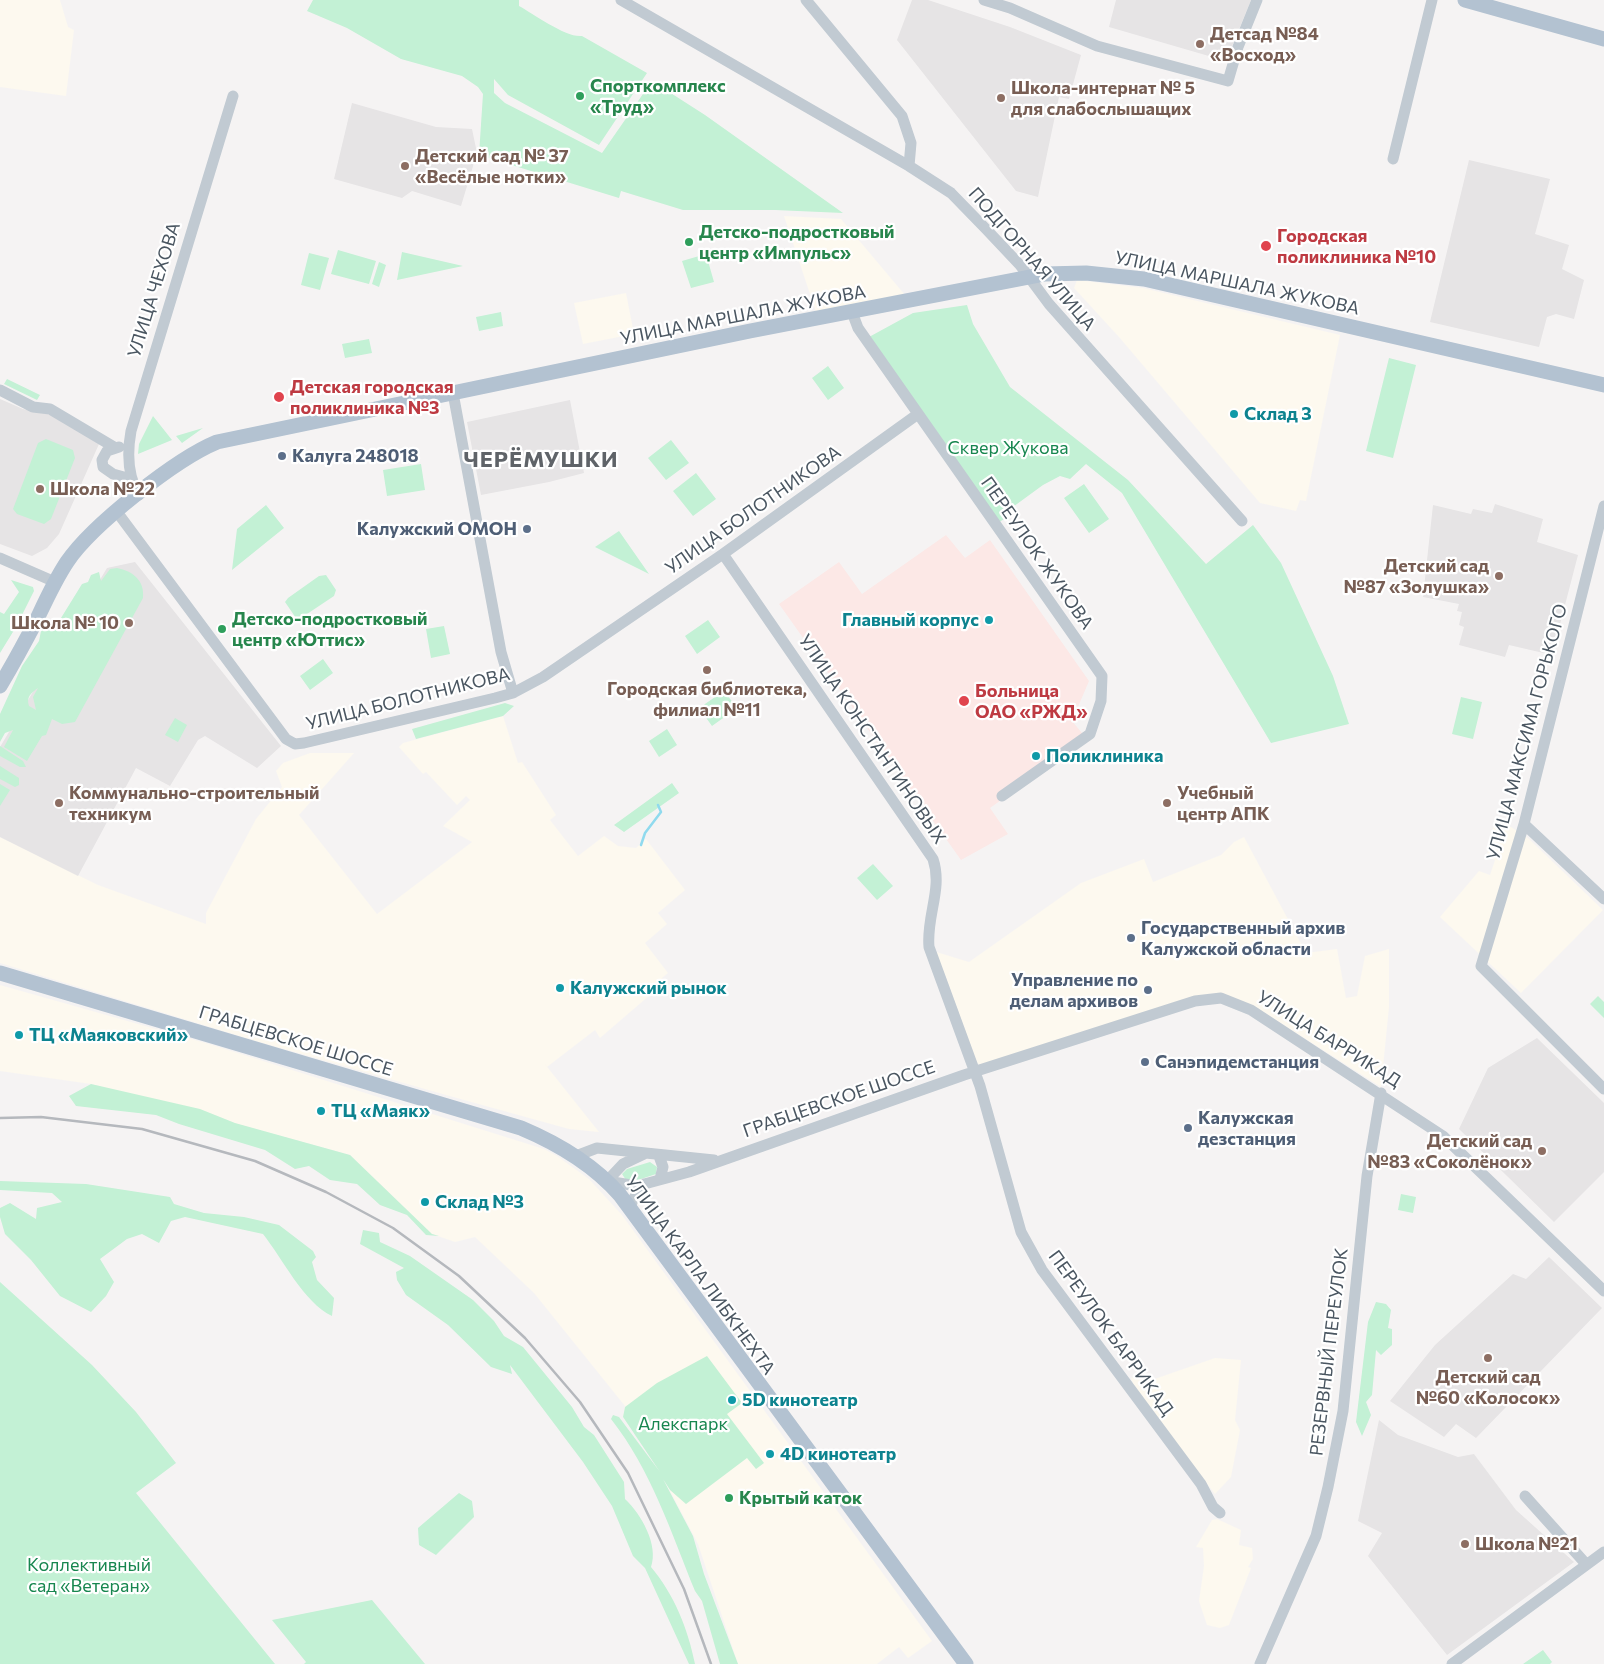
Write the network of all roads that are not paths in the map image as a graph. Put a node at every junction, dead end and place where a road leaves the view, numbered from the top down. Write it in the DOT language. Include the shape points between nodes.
graph roads {
  1 [pos="621,0"];
  2 [pos="806,0"];
  3 [pos="984,0"];
  4 [pos="1257,0"];
  5 [pos="1432,0"];
  6 [pos="1465,0"];
  7 [pos="1604,39"];
  8 [pos="233,96"];
  9 [pos="1393,159"];
  10 [pos="909,166"];
  11 [pos="1029,277"];
  12 [pos="852,312"];
  13 [pos="1604,385"];
  14 [pos="0,390"];
  15 [pos="453,393"];
  16 [pos="918,414"];
  17 [pos="114,447"];
  18 [pos="128,447"];
  19 [pos="131,479"];
  20 [pos="139,494"];
  21 [pos="1604,506"];
  22 [pos="116,512"];
  23 [pos="1242,521"];
  24 [pos="723,554"];
  25 [pos="0,558"];
  26 [pos="55,582"];
  27 [pos="0,686"];
  28 [pos="513,693"];
  29 [pos="1002,796"];
  30 [pos="1524,824"];
  31 [pos="1604,899"];
  32 [pos="0,973"];
  33 [pos="974,1072"];
  34 [pos="1604,1089"];
  35 [pos="1380,1093"];
  36 [pos="644,1154"];
  37 [pos="576,1156"];
  38 [pos="658,1156"];
  39 [pos="716,1161"];
  40 [pos="660,1179"];
  41 [pos="607,1181"];
  42 [pos="644,1184"];
  43 [pos="629,1209"];
  44 [pos="1604,1291"];
  45 [pos="1525,1496"];
  46 [pos="1220,1513"];
  47 [pos="1604,1552"];
  48 [pos="1586,1564"];
  49 [pos="966,1664"];
  50 [pos="1260,1664"];
  51 [pos="1452,1664"];
  1 -- 10 [label="street, ПОДГОРНАЯ УЛИЦА"];
  2 -- 10 [label="street" via="902,116 910,144"];
  3 -- 4 [label="street" via="1108,49 1228,81"];
  5 -- 9 [label="street"];
  6 -- 7 [label="main road"];
  8 -- 18 [label="street, УЛИЦА ЧЕХОВА" via="151,358"];
  10 -- 11 [label="street, ПОДГОРНАЯ УЛИЦА" via="951,193"];
  11 -- 12 [label="main road, УЛИЦА МАРШАЛА ЖУКОВА"];
  11 -- 13 [label="main road, УЛИЦА МАРШАЛА ЖУКОВА" via="1086,273 1144,279"];
  11 -- 23 [label="street, ПОДГОРНАЯ УЛИЦА" via="1049,304"];
  12 -- 15 [label="main road, УЛИЦА МАРШАЛА ЖУКОВА"];
  12 -- 16 [label="street, ПЕРЕУЛОК ЖУКОВА" via="858,328"];
  14 -- 17 [label="street" via="33,407 50,409"];
  15 -- 20 [label="main road, УЛИЦА МАРШАЛА ЖУКОВА" via="224,440 203,448"];
  15 -- 28 [label="street" via="501,652"];
  16 -- 24 [label="street, УЛИЦА БОЛОТНИКОВА"];
  16 -- 29 [label="street, ПЕРЕУЛОК ЖУКОВА" via="1102,676 1101,701 1090,734"];
  17 -- 18 [label="street"];
  17 -- 19 [label="street" via="102,460 103,467"];
  18 -- 19 [label="street, УЛИЦА ЧЕХОВА"];
  19 -- 20 [label="street, УЛИЦА ЧЕХОВА"];
  20 -- 22 [label="main road, УЛИЦА МАРШАЛА ЖУКОВА"];
  21 -- 30 [label="street, УЛИЦА МАКСИМА ГОРЬКОГО"];
  22 -- 26 [label="main road, УЛИЦА МАРШАЛА ЖУКОВА" via="81,544"];
  22 -- 28 [label="street, УЛИЦА БОЛОТНИКОВА" via="286,739 295,744"];
  24 -- 28 [label="street, УЛИЦА БОЛОТНИКОВА" via="542,677"];
  24 -- 33 [label="street, УЛИЦА КОНСТАНТИНОВЫХ" via="933,859 938,878 929,947"];
  25 -- 26 [label="street"];
  26 -- 27 [label="main road, УЛИЦА МАРШАЛА ЖУКОВА"];
  30 -- 31 [label="street"];
  30 -- 34 [label="street, УЛИЦА МАКСИМА ГОРЬКОГО" via="1481,966"];
  32 -- 37 [label="main road, ГРАБЦЕВСКОЕ ШОССЕ" via="521,1128"];
  33 -- 35 [label="street, УЛИЦА БАРРИКАД" via="1195,1001 1221,998 1251,1010"];
  33 -- 39 [label="street, ГРАБЦЕВСКОЕ ШОССЕ"];
  33 -- 46 [label="street, ПЕРЕУЛОК БАРРИКАД" via="1021,1232 1042,1270"];
  35 -- 44 [label="street, УЛИЦА БАРРИКАД" via="1450,1142"];
  35 -- 50 [label="street, РЕЗЕРВНЫЙ ПЕРЕУЛОК" via="1367,1176 1343,1411 1328,1487 1316,1536"];
  36 -- 37 [label="street, ГРАБЦЕВСКОЕ ШОССЕ" via="597,1148"];
  36 -- 38 [label="street, ГРАБЦЕВСКОЕ ШОССЕ"];
  36 -- 41 [label="street" via="623,1164"];
  37 -- 41 [label="main road, УЛИЦА КАРЛА ЛИБКНЕХТА"];
  38 -- 39 [label="street, ГРАБЦЕВСКОЕ ШОССЕ"];
  38 -- 40 [label="street" via="663,1167"];
  39 -- 40 [label="street, ГРАБЦЕВСКОЕ ШОССЕ"];
  40 -- 42 [label="street, ГРАБЦЕВСКОЕ ШОССЕ"];
  41 -- 42 [label="street, ГРАБЦЕВСКОЕ ШОССЕ" via="637,1186"];
  41 -- 43 [label="main road, УЛИЦА КАРЛА ЛИБКНЕХТА"];
  42 -- 43 [label="street"];
  43 -- 49 [label="main road, УЛИЦА КАРЛА ЛИБКНЕХТА"];
  45 -- 48 [label="street"];
  47 -- 48 [label="street"];
  48 -- 51 [label="street"];
}
